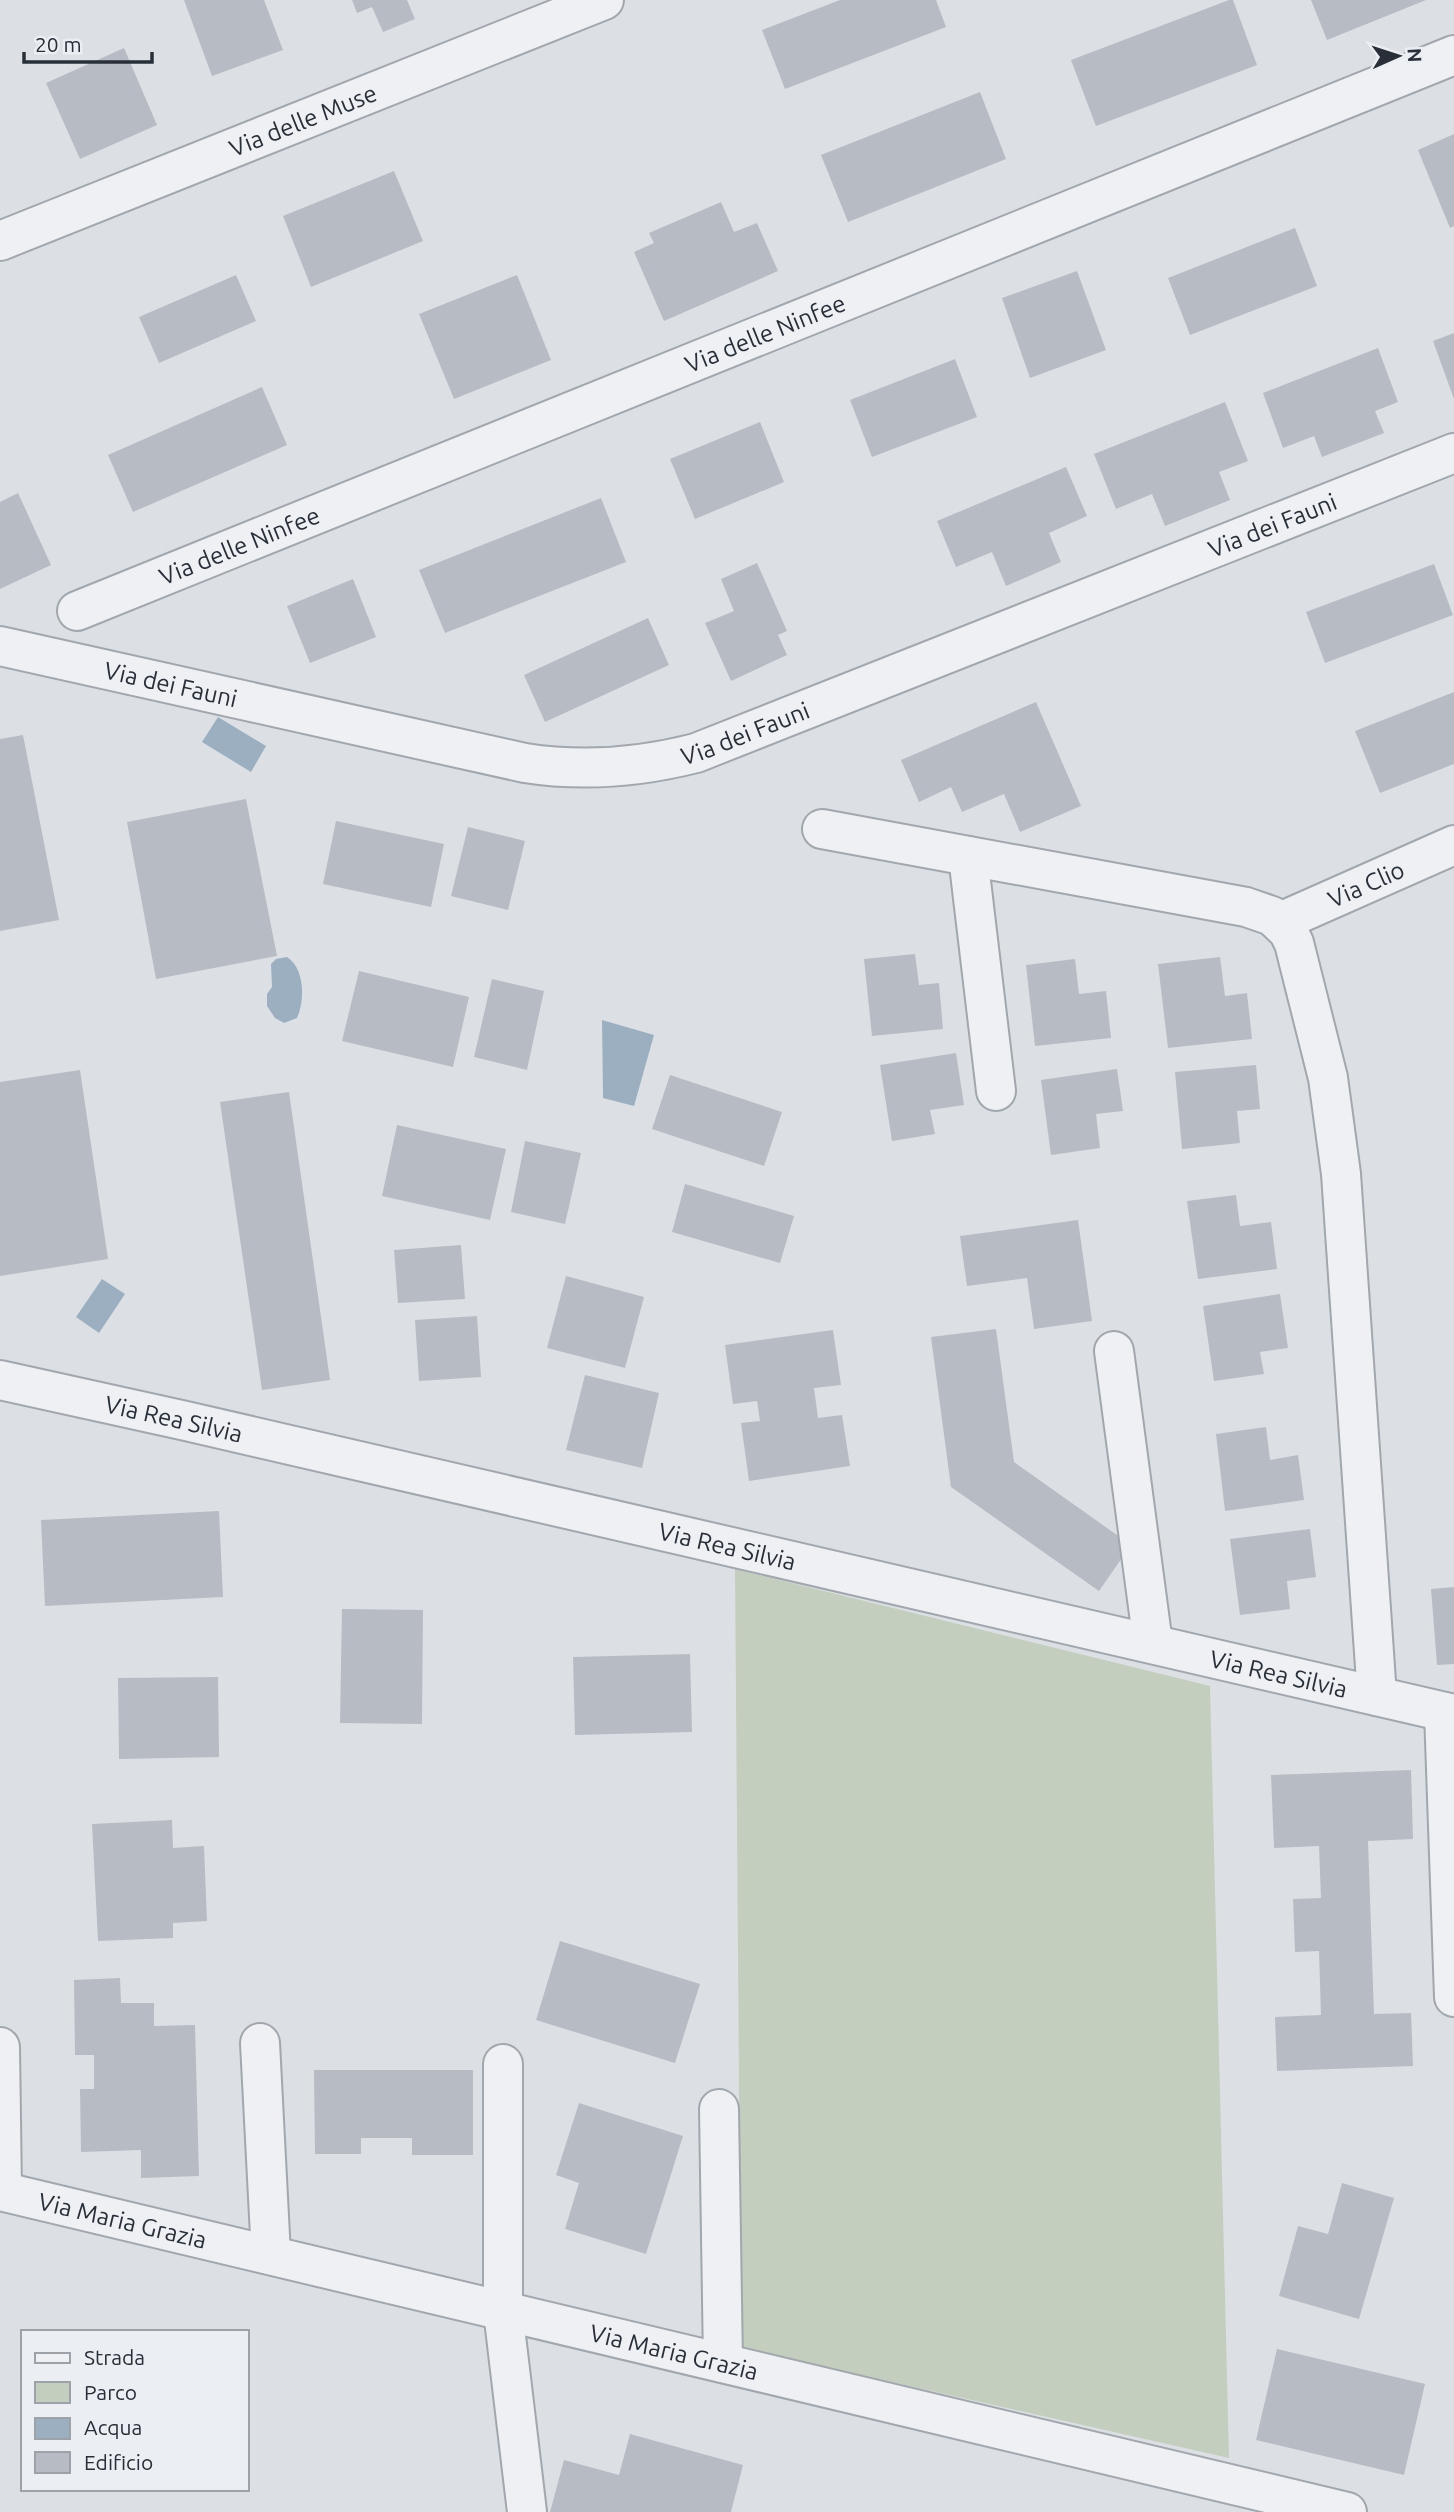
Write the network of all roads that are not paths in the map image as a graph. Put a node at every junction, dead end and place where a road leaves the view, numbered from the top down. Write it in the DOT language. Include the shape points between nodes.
graph roads {
  1 [pos="604,0"];
  2 [pos="1454,55"];
  3 [pos="0,241"];
  4 [pos="1454,453"];
  5 [pos="77,611"];
  6 [pos="0,646"];
  7 [pos="822,828"];
  8 [pos="1454,845"];
  9 [pos="968,856"];
  10 [pos="1280,922"];
  11 [pos="996,1091"];
  12 [pos="1114,1351"];
  13 [pos="0,1381"];
  14 [pos="1153,1644"];
  15 [pos="1377,1696"];
  16 [pos="1449,1713"];
  17 [pos="1454,1997"];
  18 [pos="260,2043"];
  19 [pos="0,2047"];
  20 [pos="503,2064"];
  21 [pos="719,2109"];
  22 [pos="1,2191"];
  23 [pos="271,2255"];
  24 [pos="503,2311"];
  25 [pos="723,2363"];
  26 [pos="527,2512"];
  27 [pos="1347,2512"];
  1 -- 3 [label="street, Via delle Muse"];
  2 -- 5 [label="street, Via delle Ninfee"];
  4 -- 6 [label="street, Via dei Fauni" via="696,753 634,765 526,763"];
  7 -- 9 [label="street"];
  8 -- 10 [label="street, Via Clio"];
  9 -- 10 [label="street" via="1245,907"];
  9 -- 11 [label="street"];
  10 -- 15 [label="street" via="1300,959 1322,1049 1339,1151"];
  12 -- 14 [label="street"];
  13 -- 14 [label="street, Via Rea Silvia"];
  14 -- 15 [label="street, Via Rea Silvia"];
  15 -- 16 [label="street, Via Rea Silvia"];
  16 -- 17 [label="street"];
  18 -- 23 [label="street"];
  19 -- 22 [label="street"];
  20 -- 24 [label="street"];
  21 -- 25 [label="street"];
  22 -- 23 [label="street, Via Maria Grazia"];
  23 -- 24 [label="street, Via Maria Grazia"];
  24 -- 25 [label="street, Via Maria Grazia"];
  24 -- 26 [label="street"];
  25 -- 27 [label="street, Via Maria Grazia"];
}
